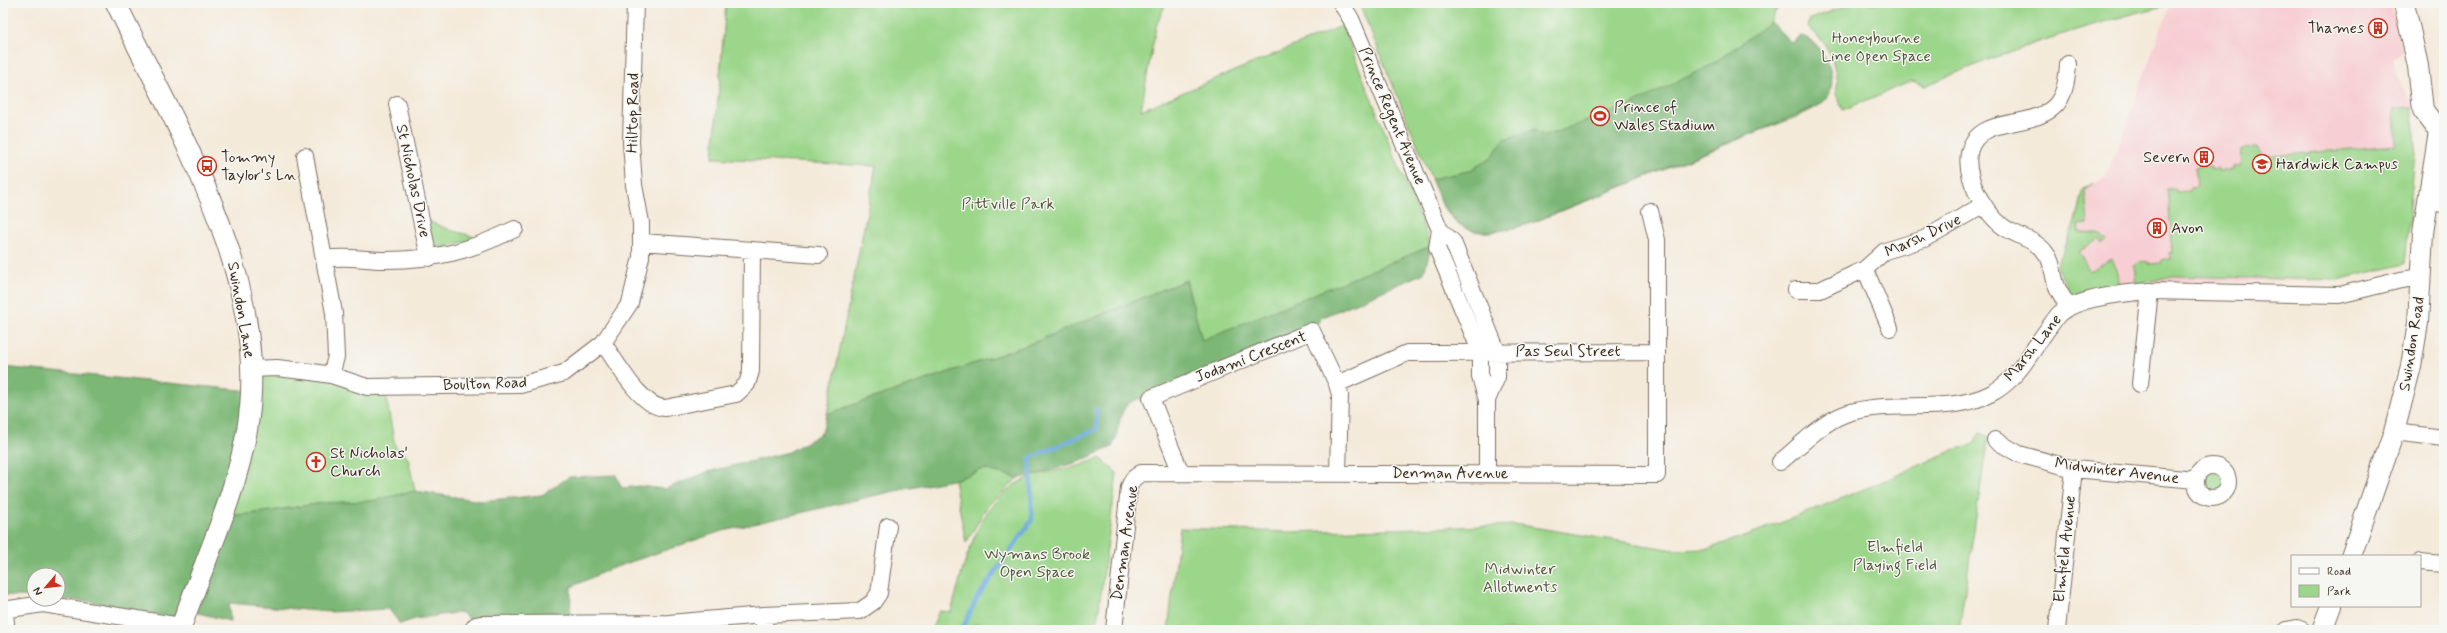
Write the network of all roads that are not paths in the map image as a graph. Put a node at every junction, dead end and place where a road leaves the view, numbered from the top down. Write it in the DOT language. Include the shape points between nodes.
graph roads {
  1 [pos="116,3"];
  2 [pos="635,3"];
  3 [pos="1341,3"];
  4 [pos="2404,3"];
  5 [pos="2068,64"];
  6 [pos="397,104"];
  7 [pos="2441,129"];
  8 [pos="305,156"];
  9 [pos="2436,203"];
  10 [pos="1983,205"];
  11 [pos="1650,211"];
  12 [pos="642,223"];
  13 [pos="515,229"];
  14 [pos="1440,230"];
  15 [pos="642,242"];
  16 [pos="752,250"];
  17 [pos="819,255"];
  18 [pos="429,258"];
  19 [pos="325,259"];
  20 [pos="1865,269"];
  21 [pos="2421,277"];
  22 [pos="1796,290"];
  23 [pos="2150,290"];
  24 [pos="2068,307"];
  25 [pos="1890,328"];
  26 [pos="603,342"];
  27 [pos="1480,351"];
  28 [pos="1497,351"];
  29 [pos="1656,352"];
  30 [pos="251,370"];
  31 [pos="331,375"];
  32 [pos="1337,384"];
  33 [pos="2140,384"];
  34 [pos="1487,400"];
  35 [pos="2394,432"];
  36 [pos="2444,438"];
  37 [pos="1995,440"];
  38 [pos="1780,462"];
  39 [pos="2074,469"];
  40 [pos="1181,472"];
  41 [pos="1338,473"];
  42 [pos="1487,473"];
  43 [pos="2196,480"];
  44 [pos="888,526"];
  45 [pos="2351,555"];
  46 [pos="2421,562"];
  47 [pos="2444,564"];
  48 [pos="2331,607"];
  49 [pos="4,610"];
  50 [pos="182,623"];
  51 [pos="764,623"];
  52 [pos="4,630"];
  53 [pos="472,630"];
  54 [pos="1114,630"];
  55 [pos="2057,630"];
  56 [pos="2286,630"];
  57 [pos="2302,630"];
  58 [pos="2322,630"];
  1 -- 30 [label="street, Swindon Lane" via="220,222 244,306"];
  2 -- 12 [label="street, Hilltop Road" via="631,142 634,185"];
  3 -- 14 [label="street, Prince Regent Avenue" via="1353,25"];
  4 -- 7 [label="street" via="2418,66 2423,110"];
  5 -- 10 [label="street" via="2067,87 2063,96 2046,114 1987,129 1972,143 1969,150 1970,173"];
  6 -- 18 [label="street, St Nicholas Drive"];
  7 -- 9 [label="street, Swindon Road"];
  8 -- 19 [label="street"];
  9 -- 21 [label="street, Swindon Road" via="2423,233"];
  10 -- 20 [label="street, Marsh Drive" via="1924,239 1885,251"];
  10 -- 24 [label="street" via="2002,226 2035,242 2046,252 2057,288"];
  11 -- 29 [label="street, Denman Avenue" via="1657,240"];
  12 -- 15 [label="street, Boulton Road"];
  13 -- 18 [label="street, St Nicholas Drive" via="467,250"];
  14 -- 27 [label="street, Prince Regent Avenue" via="1437,248"];
  14 -- 28 [label="street, Prince Regent Avenue" via="1453,242"];
  15 -- 16 [label="street"];
  15 -- 26 [label="street, Boulton Road" via="639,273 630,303"];
  16 -- 17 [label="street"];
  16 -- 26 [label="street" via="751,371 747,384 736,394 665,408 655,407 645,400"];
  18 -- 19 [label="street, St Nicholas Drive" via="379,260 344,256"];
  19 -- 31 [label="street" via="337,337 336,357"];
  20 -- 22 [label="street, Marsh Drive" via="1820,290"];
  20 -- 25 [label="street"];
  21 -- 23 [label="street, Marsh Lane" via="2339,295"];
  21 -- 35 [label="street, Swindon Road" via="2414,345"];
  23 -- 24 [label="street, Marsh Lane"];
  23 -- 33 [label="street"];
  24 -- 38 [label="street, Marsh Lane" via="2059,314 2017,372 1993,393 1978,400 1861,410 1844,414 1827,424"];
  26 -- 31 [label="street, Boulton Road" via="564,373 520,385 367,387"];
  27 -- 28 [label="street, Pas Seul Street"];
  27 -- 32 [label="street, Pas Seul Street" via="1408,353"];
  27 -- 34 [label="street, Prince Regent Avenue" via="1480,377"];
  28 -- 29 [label="street, Pas Seul Street"];
  28 -- 34 [label="street, Prince Regent Avenue" via="1496,377"];
  29 -- 42 [label="street, Denman Avenue" via="1657,476"];
  30 -- 31 [label="street, Boulton Road" via="277,368"];
  30 -- 50 [label="street, Swindon Lane" via="247,429 242,456"];
  32 -- 40 [label="street, Jodami Crescent" via="1312,331 1151,398"];
  32 -- 41 [label="street, Jodami Crescent" via="1340,395"];
  34 -- 42 [label="street, Prince Regent Avenue"];
  35 -- 36 [label="street"];
  35 -- 45 [label="street, Swindon Road"];
  37 -- 39 [label="street, Midwinter Avenue" via="2019,454"];
  39 -- 43 [label="street, Midwinter Avenue"];
  39 -- 55 [label="street, Elmfield Avenue"];
  40 -- 41 [label="street, Denman Avenue"];
  40 -- 54 [label="street, Denman Avenue" via="1147,471 1136,476 1131,483"];
  41 -- 42 [label="street, Denman Avenue"];
  44 -- 51 [label="street" via="878,593 867,608"];
  46 -- 47 [label="street"];
  48 -- 58 [label="street"];
  49 -- 50 [label="street" via="43,604"];
  49 -- 52 [label="street"];
  51 -- 53 [label="street" via="482,624 476,625"];
  56 -- 57 [label="street"];
}
